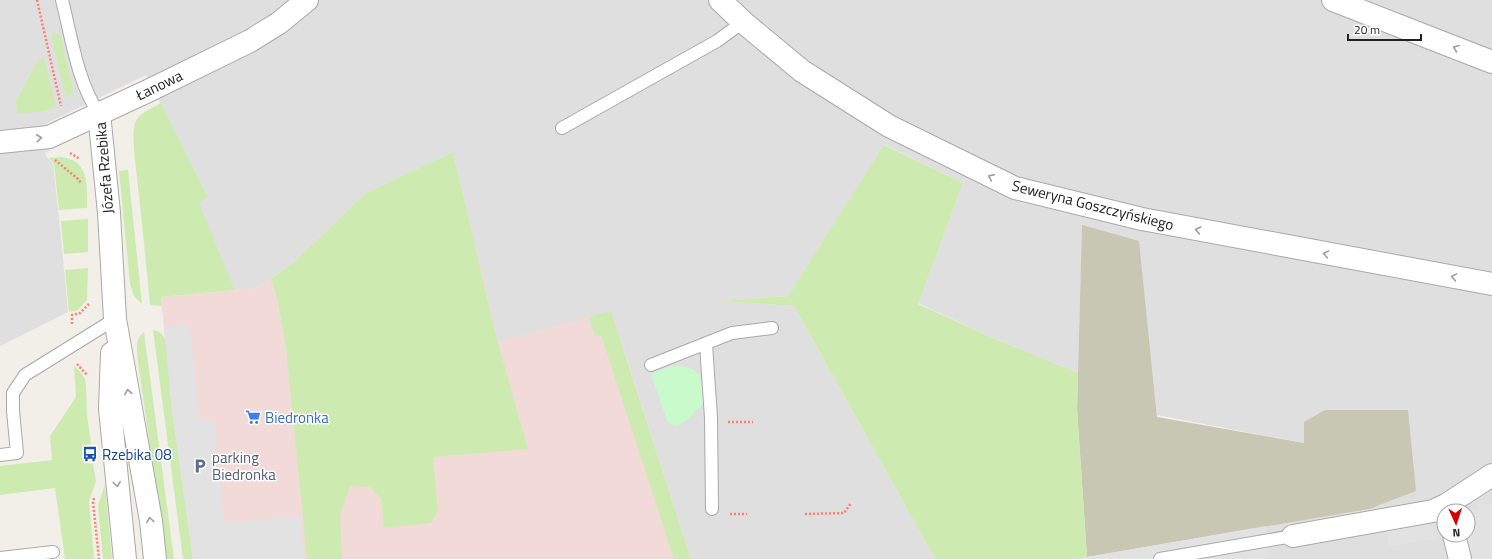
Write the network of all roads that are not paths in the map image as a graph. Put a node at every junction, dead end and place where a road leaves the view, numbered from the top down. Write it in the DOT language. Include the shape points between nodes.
graph roads {
  1 [pos="62,0"];
  2 [pos="306,0"];
  3 [pos="720,0"];
  4 [pos="1333,0"];
  5 [pos="743,22"];
  6 [pos="1492,62"];
  7 [pos="99,114"];
  8 [pos="562,128"];
  9 [pos="0,142"];
  10 [pos="1492,284"];
  11 [pos="115,319"];
  12 [pos="772,328"];
  13 [pos="706,344"];
  14 [pos="651,365"];
  15 [pos="0,455"];
  16 [pos="1492,475"];
  17 [pos="1454,503"];
  18 [pos="712,509"];
  19 [pos="1436,511"];
  20 [pos="1293,536"];
  21 [pos="1456,543"];
  22 [pos="53,552"];
  23 [pos="0,558"];
  24 [pos="125,559"];
  25 [pos="155,559"];
  26 [pos="1160,559"];
  27 [pos="1460,559"];
  1 -- 7 [label="lane, Józefa Rzebika" via="83,82 91,103"];
  2 -- 7 [label="street, Łanowa" via="279,23 250,41"];
  3 -- 5 [label="street, Seweryna Goszczyńskiego"];
  6 -- 4 [label="street, one-way"];
  5 -- 8 [label="lane" via="717,41"];
  10 -- 5 [label="street, Seweryna Goszczyńskiego, one-way" via="1142,219 1015,188 889,126 802,71"];
  9 -- 7 [label="street, Łanowa, one-way" via="49,136"];
  7 -- 11 [label="street, Józefa Rzebika" via="109,213"];
  11 -- 15 [label="lane" via="25,375 14,393 17,453"];
  11 -- 24 [label="street, Józefa Rzebika, one-way" via="110,409"];
  25 -- 11 [label="street, Józefa Rzebika, one-way" via="151,521"];
  12 -- 13 [label="lane" via="732,333"];
  13 -- 14 [label="lane"];
  13 -- 18 [label="lane" via="711,418"];
  16 -- 17 [label="street"];
  19 -- 20 [label="street"];
  20 -- 26 [label="lane"];
  21 -- 27 [label="street"];
  22 -- 23 [label="lane"];
}
